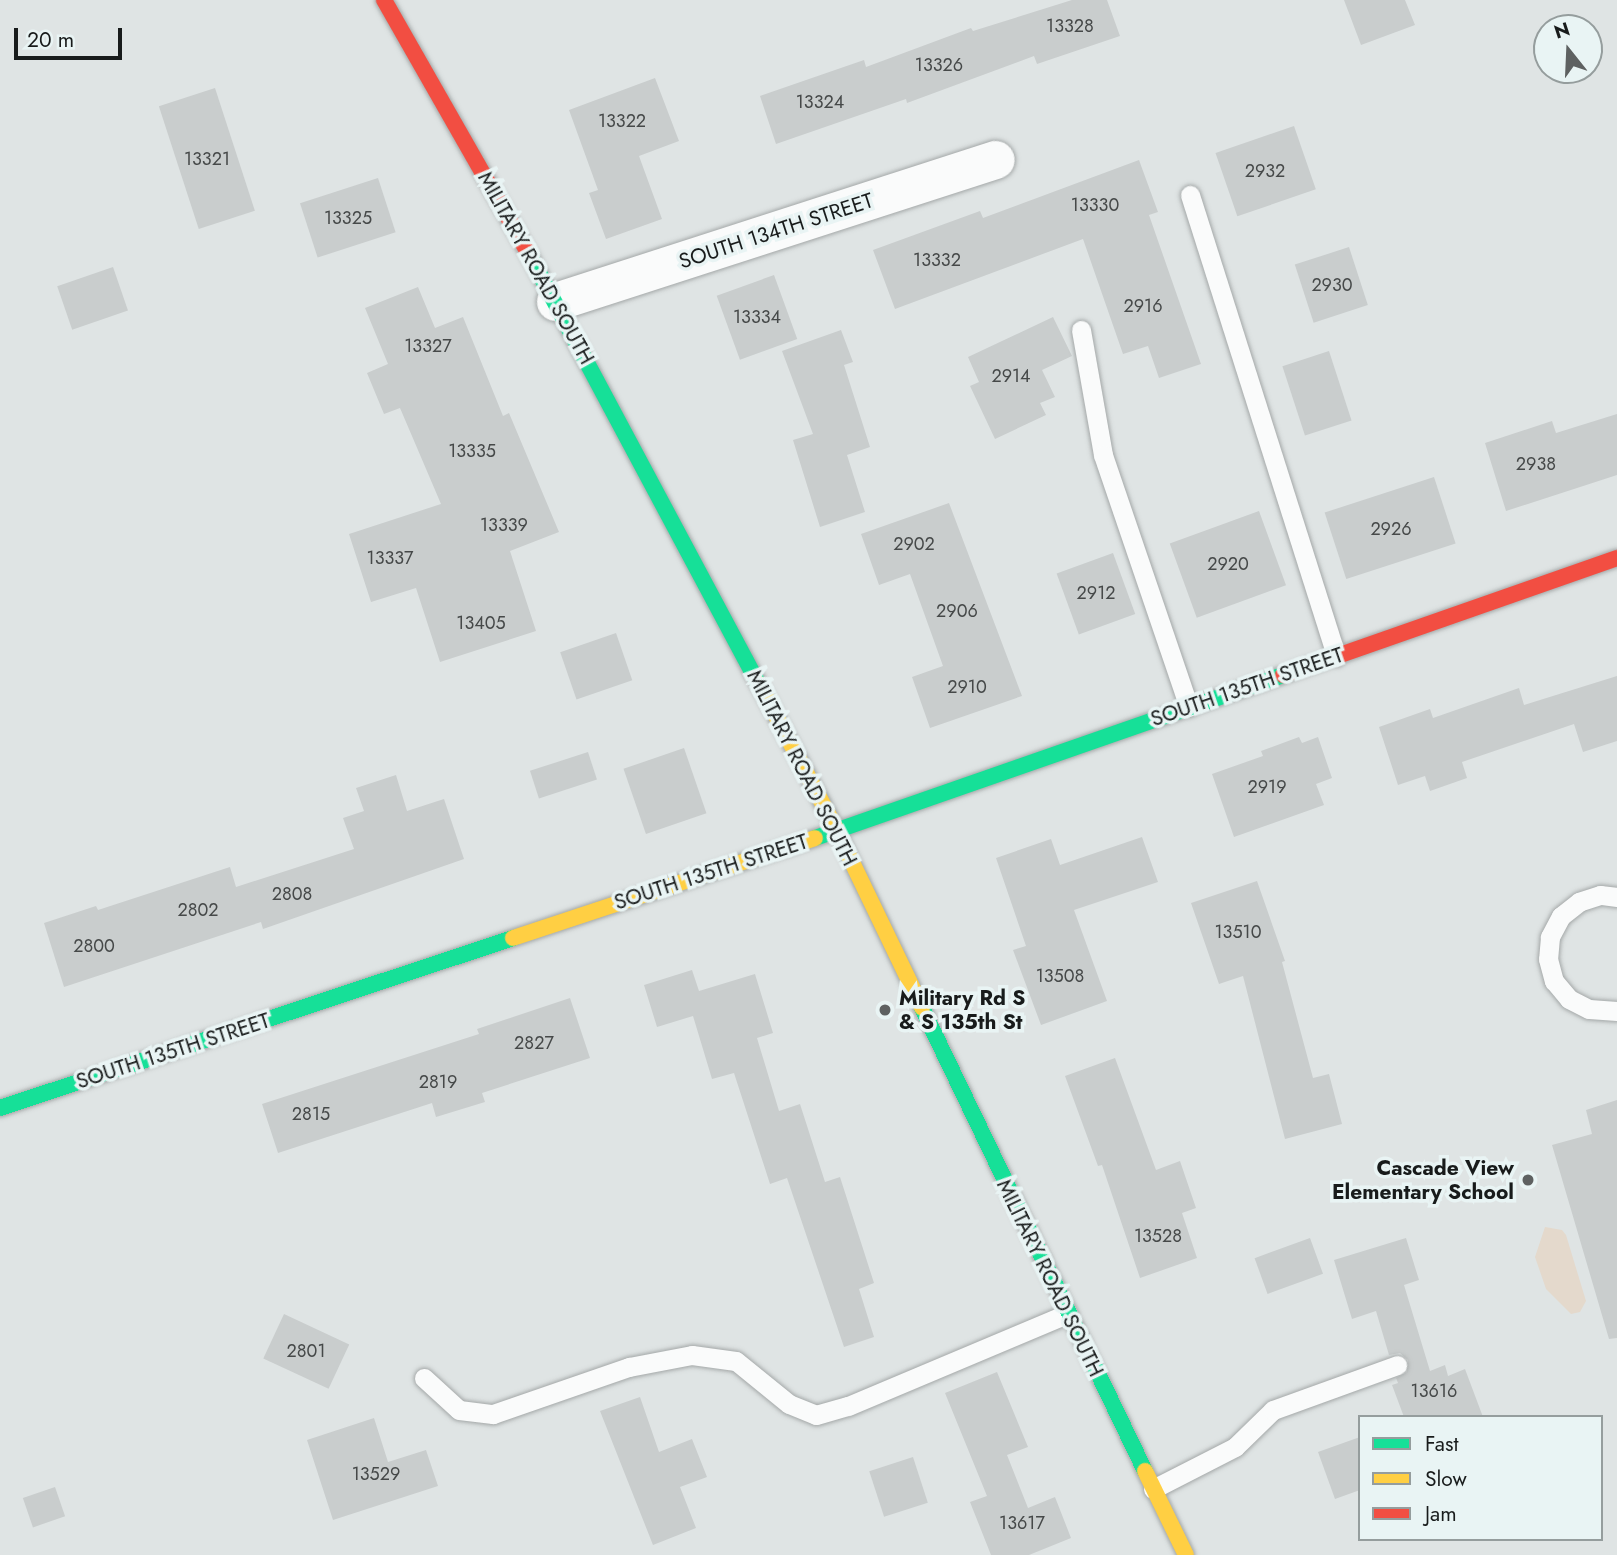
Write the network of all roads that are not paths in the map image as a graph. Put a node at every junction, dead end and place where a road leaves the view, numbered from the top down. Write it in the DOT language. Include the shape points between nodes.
graph roads {
  1 [pos="384,0"];
  2 [pos="996,160"];
  3 [pos="1190,195"];
  4 [pos="556,302"];
  5 [pos="1081,330"];
  6 [pos="1617,558"];
  7 [pos="1336,656"];
  8 [pos="1189,707"];
  9 [pos="837,831"];
  10 [pos="1617,897"];
  11 [pos="1617,1011"];
  12 [pos="0,1108"];
  13 [pos="1067,1314"];
  14 [pos="1397,1365"];
  15 [pos="424,1378"];
  16 [pos="1153,1489"];
  17 [pos="1185,1555"];
  1 -- 4 [label="street, MILITARY ROAD SOUTH"];
  2 -- 4 [label="street, SOUTH 134TH STREET"];
  3 -- 7 [label="lane"];
  4 -- 9 [label="street, MILITARY ROAD SOUTH"];
  5 -- 8 [label="lane" via="1103,455"];
  6 -- 7 [label="street, SOUTH 135TH STREET"];
  7 -- 8 [label="street, SOUTH 135TH STREET"];
  8 -- 9 [label="street, SOUTH 135TH STREET"];
  9 -- 12 [label="street, SOUTH 135TH STREET"];
  9 -- 13 [label="street, MILITARY ROAD SOUTH"];
  10 -- 11 [label="lane" via="1600,895 1579,902 1561,916 1550,937 1548,959 1554,981 1569,999 1589,1009"];
  13 -- 15 [label="lane" via="848,1406 816,1415 789,1404 736,1361 692,1354 629,1367 493,1414 458,1410"];
  13 -- 16 [label="street, MILITARY ROAD SOUTH"];
  14 -- 16 [label="lane" via="1273,1410 1235,1447"];
  16 -- 17 [label="street, MILITARY ROAD SOUTH"];
}
